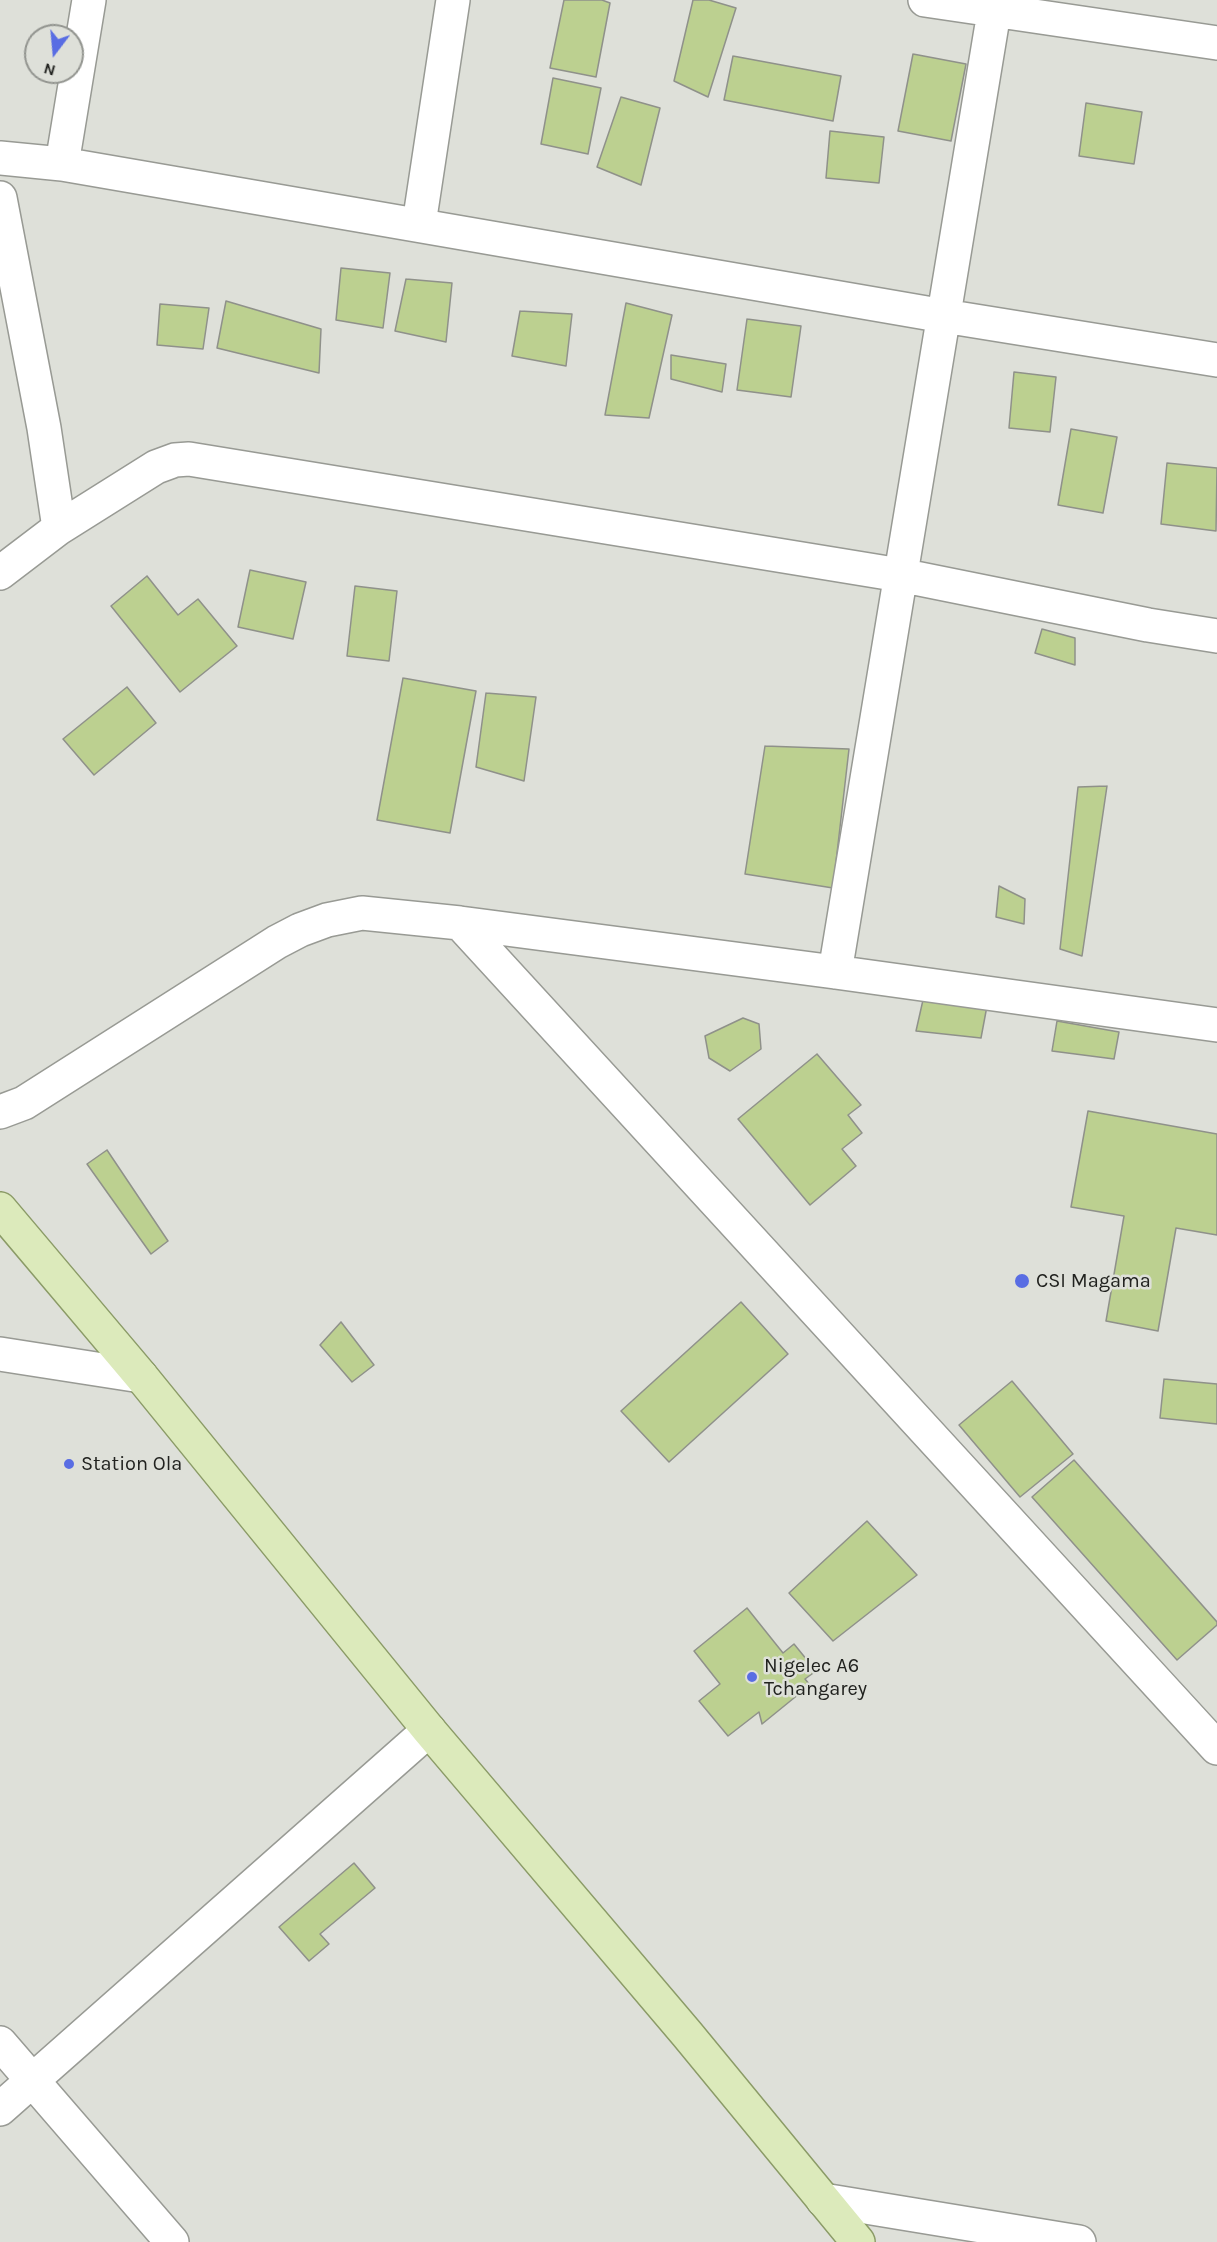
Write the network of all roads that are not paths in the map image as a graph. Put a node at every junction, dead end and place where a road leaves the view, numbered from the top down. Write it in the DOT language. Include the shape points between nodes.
graph roads {
  1 [pos="88,0"];
  2 [pos="453,0"];
  3 [pos="925,0"];
  4 [pos="995,5"];
  5 [pos="1217,43"];
  6 [pos="0,158"];
  7 [pos="62,164"];
  8 [pos="0,198"];
  9 [pos="419,224"];
  10 [pos="944,316"];
  11 [pos="1217,360"];
  12 [pos="59,528"];
  13 [pos="0,573"];
  14 [pos="900,575"];
  15 [pos="1217,636"];
  16 [pos="460,923"];
  17 [pos="835,972"];
  18 [pos="1217,1025"];
  19 [pos="0,1112"];
  20 [pos="0,1209"];
  21 [pos="0,1354"];
  22 [pos="141,1376"];
  23 [pos="429,1730"];
  24 [pos="1217,1748"];
  25 [pos="0,2043"];
  26 [pos="33,2080"];
  27 [pos="0,2109"];
  28 [pos="823,2200"];
  29 [pos="172,2242"];
  30 [pos="858,2242"];
  31 [pos="1079,2242"];
  1 -- 7 [label="street"];
  2 -- 9 [label="street"];
  3 -- 4 [label="street"];
  4 -- 5 [label="street"];
  4 -- 10 [label="street"];
  6 -- 7 [label="street"];
  7 -- 9 [label="street"];
  8 -- 12 [label="street"];
  9 -- 10 [label="street"];
  10 -- 11 [label="street"];
  10 -- 14 [label="street"];
  12 -- 13 [label="street"];
  12 -- 14 [label="street" via="156,467 189,459"];
  14 -- 15 [label="street"];
  14 -- 17 [label="street"];
  16 -- 17 [label="street"];
  16 -- 19 [label="street" via="362,913 300,930 24,1103"];
  16 -- 24 [label="street"];
  17 -- 18 [label="street"];
  20 -- 22 [label="main road"];
  21 -- 22 [label="street"];
  22 -- 23 [label="main road"];
  23 -- 26 [label="street"];
  23 -- 28 [label="main road"];
  25 -- 26 [label="street"];
  26 -- 27 [label="street"];
  26 -- 29 [label="street"];
  28 -- 30 [label="main road"];
  28 -- 31 [label="street"];
}
